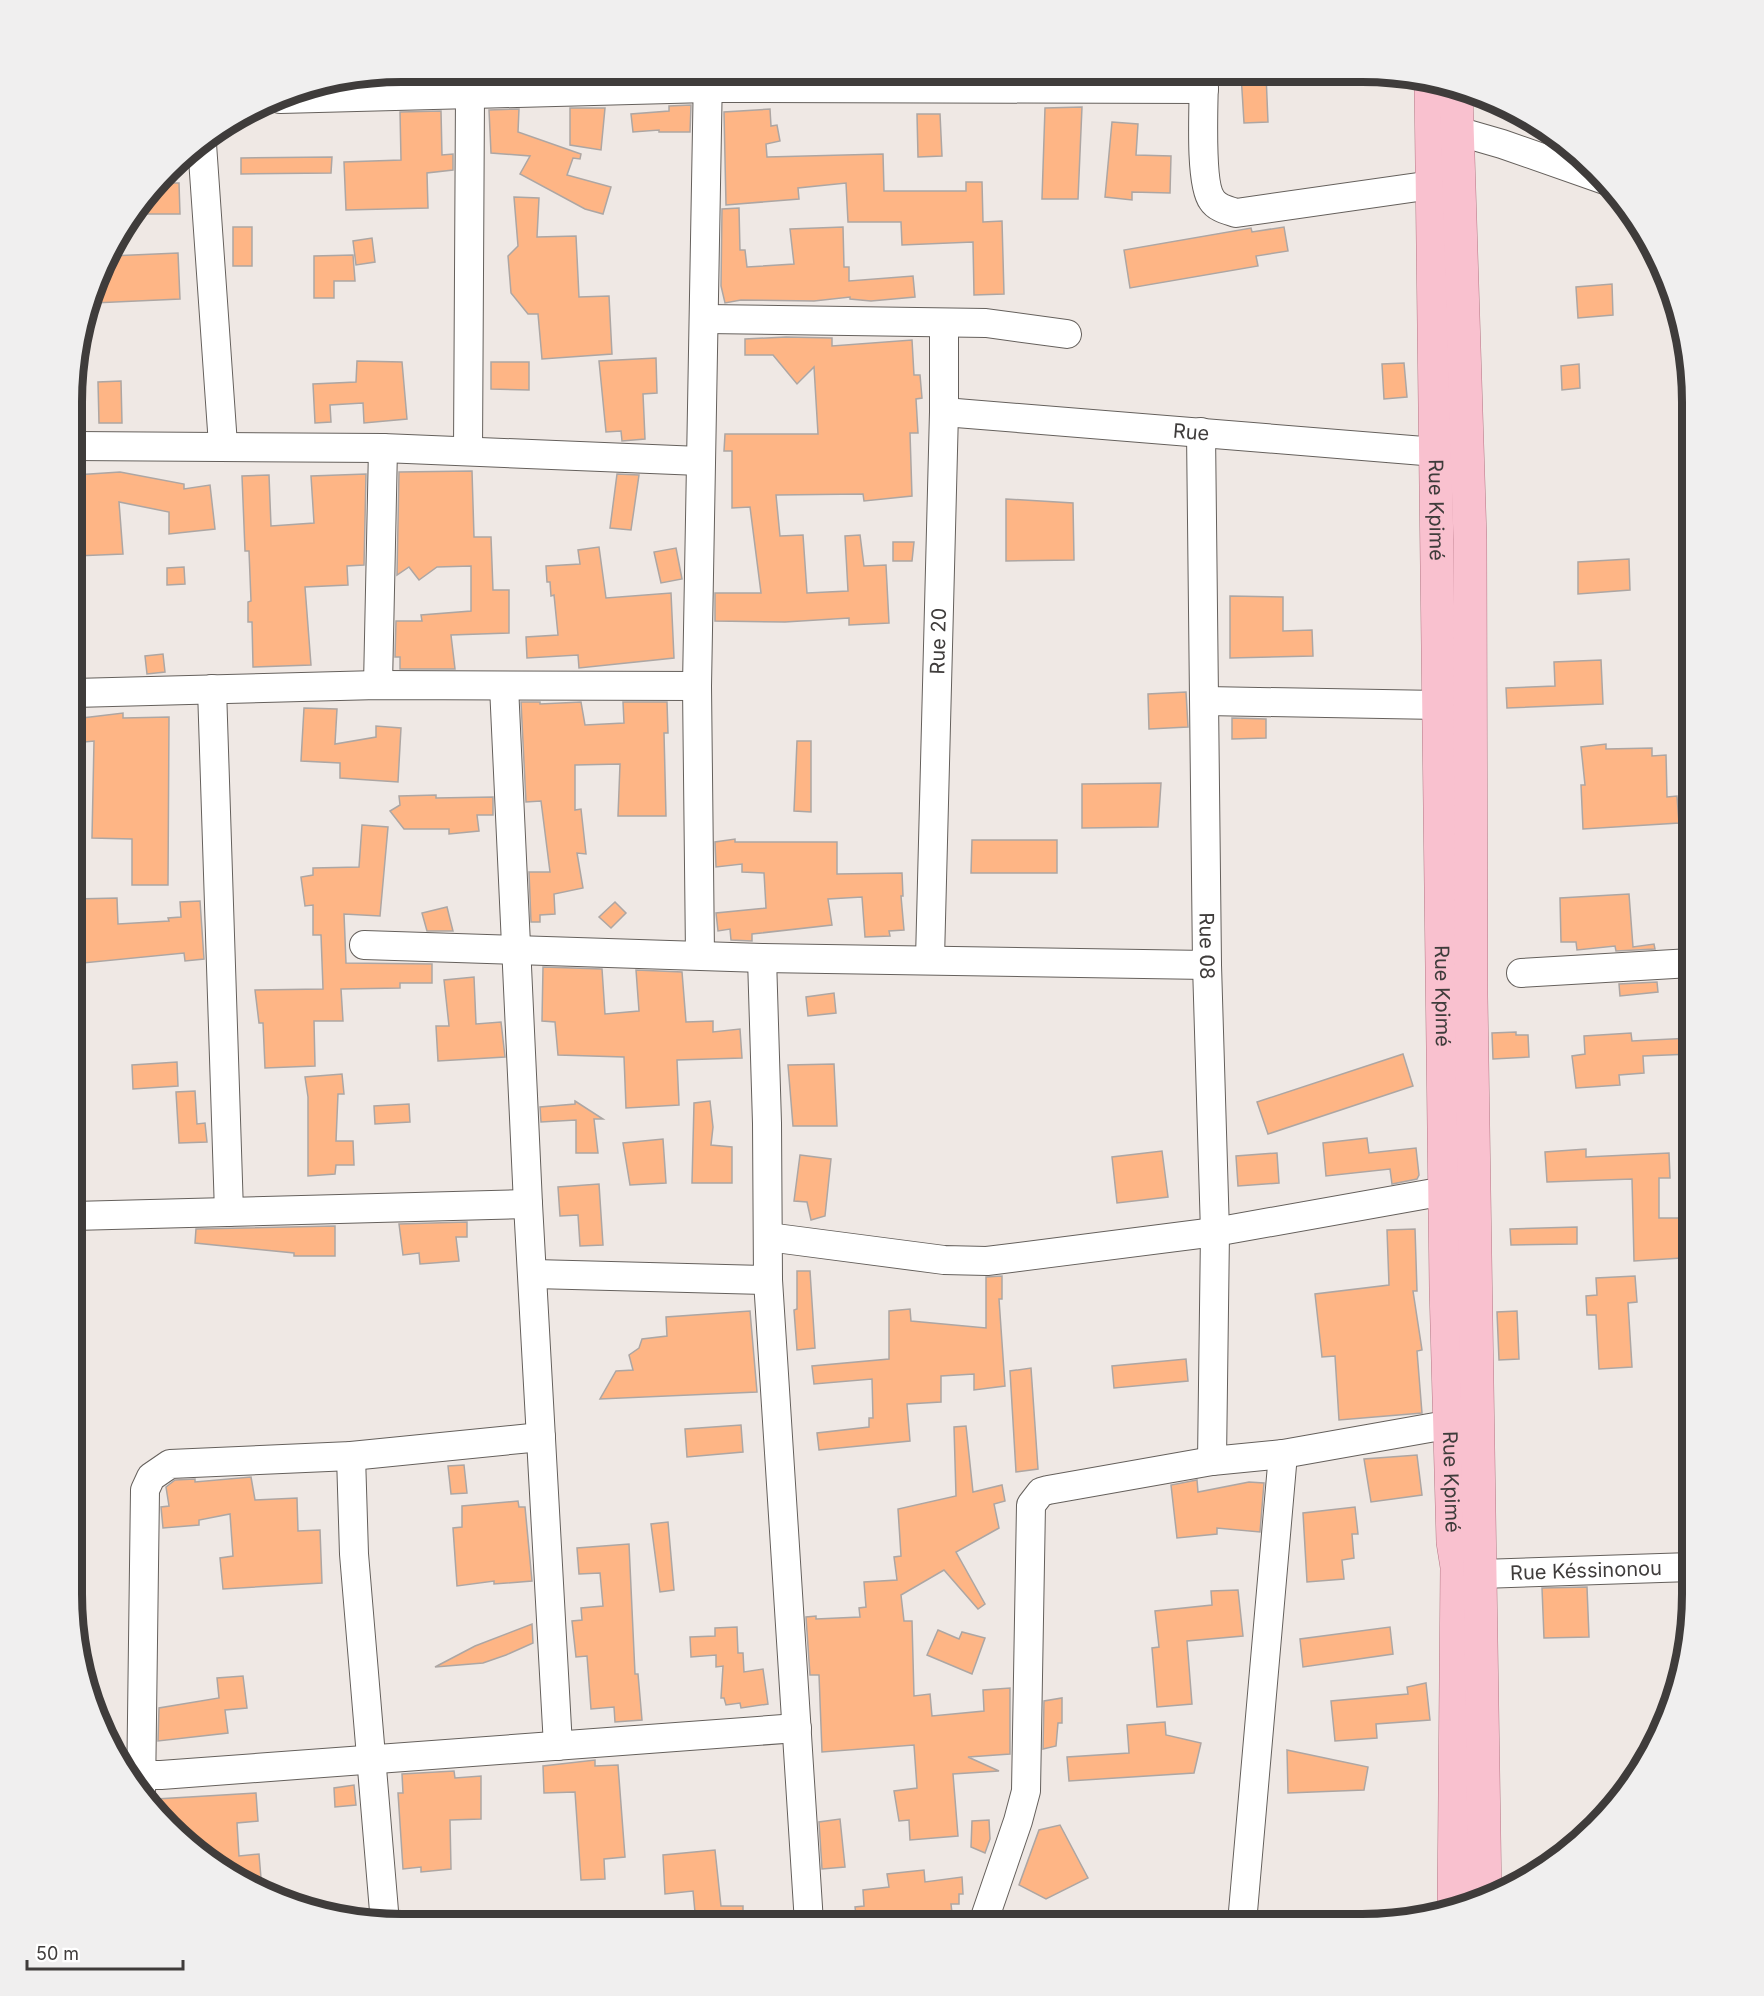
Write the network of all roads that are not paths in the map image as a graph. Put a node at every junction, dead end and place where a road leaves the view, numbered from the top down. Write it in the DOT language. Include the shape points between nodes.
graph roads {
  1 [pos="676,82"];
  2 [pos="708,82"];
  3 [pos="1204,82"];
  4 [pos="1431,90"];
  5 [pos="470,95"];
  6 [pos="1456,97"];
  7 [pos="302,99"];
  8 [pos="1457,131"];
  9 [pos="203,153"];
  10 [pos="1585,173"];
  11 [pos="1432,185"];
  12 [pos="706,319"];
  13 [pos="944,324"];
  14 [pos="1066,334"];
  15 [pos="944,412"];
  16 [pos="1201,432"];
  17 [pos="83,446"];
  18 [pos="223,446"];
  19 [pos="383,448"];
  20 [pos="468,451"];
  21 [pos="1436,452"];
  22 [pos="700,461"];
  23 [pos="378,685"];
  24 [pos="504,686"];
  25 [pos="697,686"];
  26 [pos="212,689"];
  27 [pos="83,693"];
  28 [pos="1206,701"];
  29 [pos="1438,705"];
  30 [pos="364,945"];
  31 [pos="518,948"];
  32 [pos="700,955"];
  33 [pos="762,958"];
  34 [pos="930,959"];
  35 [pos="1682,964"];
  36 [pos="1207,965"];
  37 [pos="1521,973"];
  38 [pos="1445,1191"];
  39 [pos="528,1204"];
  40 [pos="229,1212"];
  41 [pos="83,1216"];
  42 [pos="1215,1232"];
  43 [pos="768,1237"];
  44 [pos="534,1274"];
  45 [pos="768,1280"];
  46 [pos="1452,1424"];
  47 [pos="541,1437"];
  48 [pos="1283,1454"];
  49 [pos="351,1456"];
  50 [pos="1212,1461"];
  51 [pos="1682,1567"];
  52 [pos="1481,1574"];
  53 [pos="796,1728"];
  54 [pos="558,1746"];
  55 [pos="371,1760"];
  56 [pos="136,1771"];
  57 [pos="144,1781"];
  58 [pos="1485,1889"];
  59 [pos="1454,1900"];
  60 [pos="384,1913"];
  61 [pos="808,1914"];
  62 [pos="986,1914"];
  63 [pos="1243,1914"];
  1 -- 5 [label="street"];
  2 -- 12 [label="street"];
  3 -- 11 [label="street" via="1205,185 1213,203 1223,209 1236,213"];
  4 -- 11 [label="main road, Rue Kpimé"];
  5 -- 7 [label="street"];
  5 -- 20 [label="street"];
  6 -- 8 [label="main road, Rue Kpimé"];
  8 -- 10 [label="street"];
  8 -- 52 [label="main road, Rue Kpimé" via="1470,539 1471,996"];
  9 -- 18 [label="street"];
  11 -- 21 [label="main road, Rue Kpimé"];
  12 -- 13 [label="street"];
  12 -- 22 [label="street"];
  13 -- 14 [label="street" via="1006,324"];
  13 -- 15 [label="street, Rue 20"];
  15 -- 16 [label="street, Rue"];
  15 -- 34 [label="street, Rue 20"];
  16 -- 21 [label="street, Rue"];
  16 -- 28 [label="street, Rue 08"];
  17 -- 18 [label="street"];
  18 -- 19 [label="street"];
  19 -- 20 [label="street"];
  19 -- 23 [label="street"];
  20 -- 22 [label="street"];
  21 -- 29 [label="main road, Rue Kpimé"];
  22 -- 25 [label="street"];
  23 -- 24 [label="street"];
  23 -- 26 [label="street"];
  24 -- 25 [label="street"];
  24 -- 31 [label="street"];
  25 -- 32 [label="street"];
  26 -- 27 [label="street"];
  26 -- 40 [label="street"];
  28 -- 29 [label="street"];
  28 -- 36 [label="street, Rue 08"];
  29 -- 38 [label="main road, Rue Kpimé"];
  30 -- 31 [label="street"];
  31 -- 32 [label="street"];
  31 -- 39 [label="street"];
  32 -- 33 [label="street"];
  33 -- 34 [label="street"];
  33 -- 43 [label="street"];
  34 -- 36 [label="street"];
  35 -- 37 [label="street"];
  36 -- 42 [label="street, Rue 08"];
  38 -- 42 [label="street"];
  38 -- 46 [label="main road, Rue Kpimé"];
  39 -- 40 [label="street"];
  39 -- 44 [label="street"];
  40 -- 41 [label="street"];
  42 -- 43 [label="street" via="969,1261"];
  42 -- 50 [label="street, Rue 08"];
  43 -- 45 [label="street"];
  44 -- 45 [label="street"];
  44 -- 47 [label="street"];
  45 -- 53 [label="street"];
  46 -- 48 [label="street"];
  46 -- 59 [label="main road, Rue Kpimé" via="1453,1542 1457,1567"];
  47 -- 49 [label="street"];
  47 -- 54 [label="street"];
  48 -- 50 [label="street"];
  48 -- 63 [label="street"];
  49 -- 55 [label="street" via="354,1554"];
  49 -- 56 [label="street" via="170,1464 151,1478 145,1490"];
  50 -- 62 [label="street" via="1048,1490 1041,1492 1031,1505 1026,1791"];
  51 -- 52 [label="street, Rue Késsinonou"];
  52 -- 58 [label="main road, Rue Kpimé"];
  53 -- 54 [label="street"];
  53 -- 61 [label="street"];
  54 -- 55 [label="street"];
  55 -- 57 [label="street"];
  55 -- 60 [label="street"];
}
